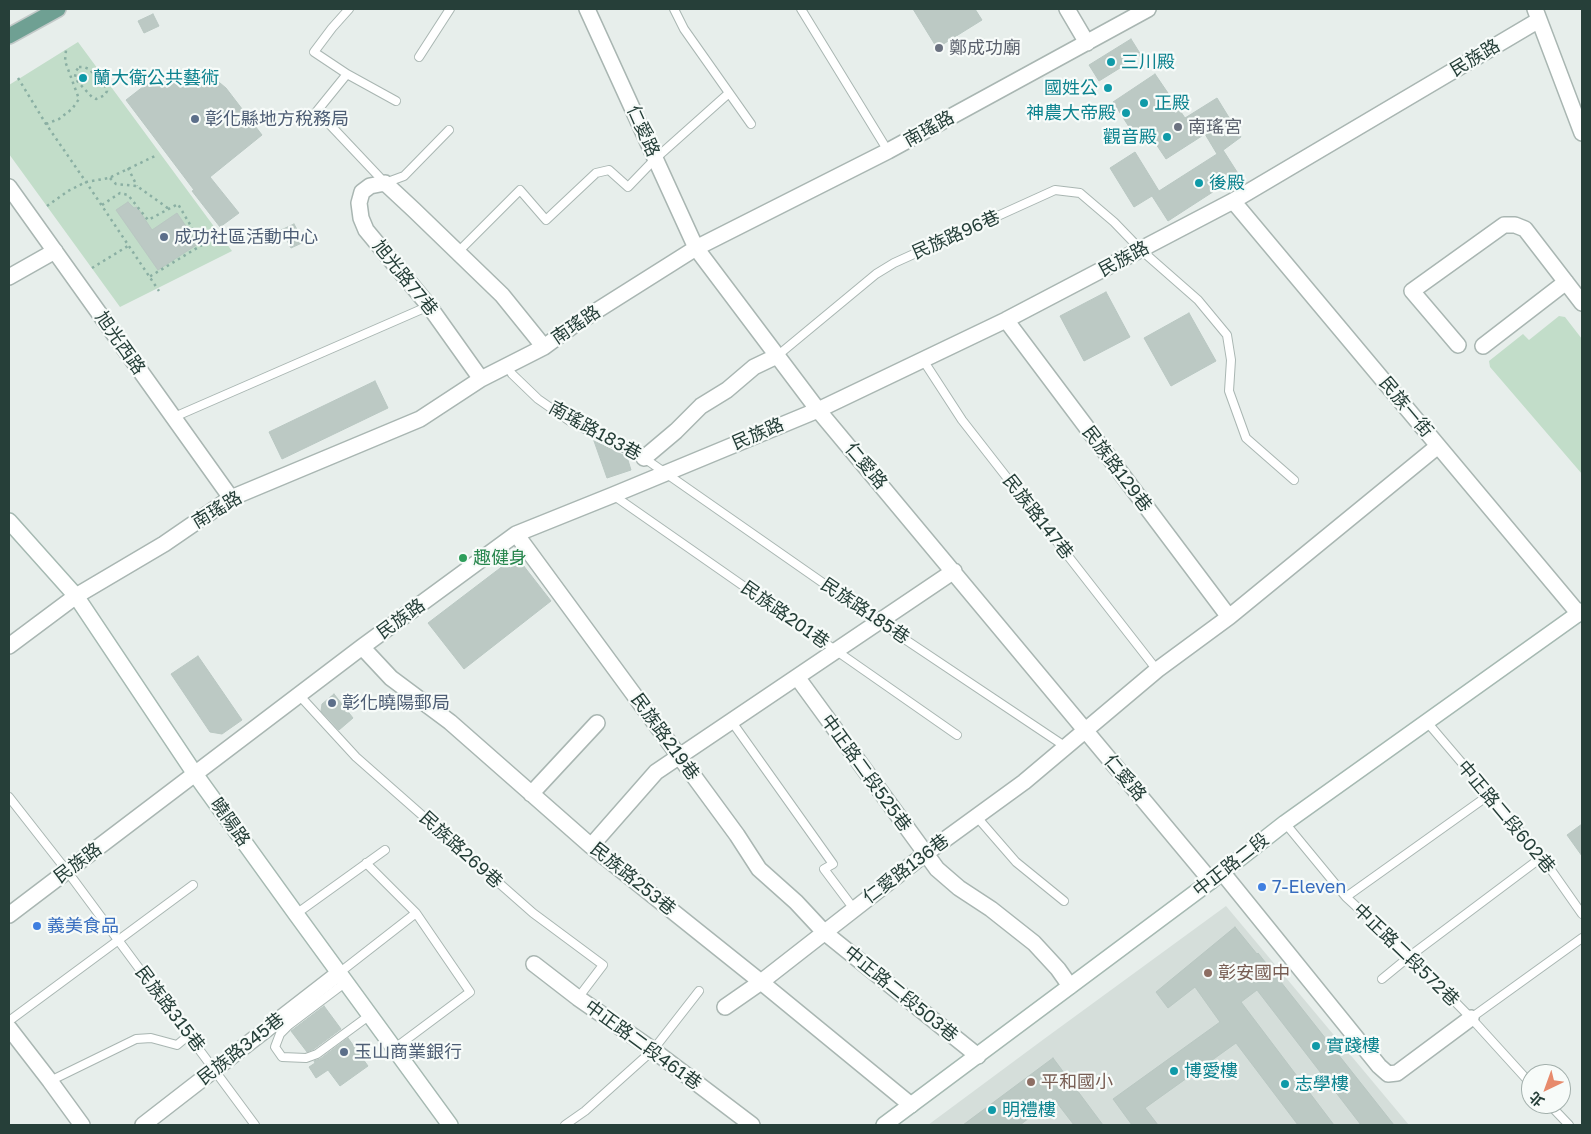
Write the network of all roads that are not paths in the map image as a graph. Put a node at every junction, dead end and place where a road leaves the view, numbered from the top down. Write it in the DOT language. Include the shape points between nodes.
graph roads {
  1 [pos="349,9"];
  2 [pos="450,9"];
  3 [pos="587,9"];
  4 [pos="674,9"];
  5 [pos="801,9"];
  6 [pos="1067,9"];
  7 [pos="1148,9"];
  8 [pos="50,11"];
  9 [pos="1537,14"];
  10 [pos="9,36"];
  11 [pos="1086,43"];
  12 [pos="419,57"];
  13 [pos="348,74"];
  14 [pos="729,93"];
  15 [pos="396,101"];
  16 [pos="751,124"];
  17 [pos="449,130"];
  18 [pos="1582,133"];
  19 [pos="888,151"];
  20 [pos="655,159"];
  21 [pos="385,184"];
  22 [pos="9,187"];
  23 [pos="1233,201"];
  24 [pos="696,248"];
  25 [pos="55,250"];
  26 [pos="1142,250"];
  27 [pos="458,252"];
  28 [pos="9,277"];
  29 [pos="1566,282"];
  30 [pos="1582,302"];
  31 [pos="428,306"];
  32 [pos="1006,320"];
  33 [pos="1458,345"];
  34 [pos="1482,346"];
  35 [pos="544,347"];
  36 [pos="776,356"];
  37 [pos="923,360"];
  38 [pos="507,366"];
  39 [pos="481,379"];
  40 [pos="818,410"];
  41 [pos="172,418"];
  42 [pos="1438,446"];
  43 [pos="644,458"];
  44 [pos="666,473"];
  45 [pos="1294,480"];
  46 [pos="613,495"];
  47 [pos="230,498"];
  48 [pos="9,520"];
  49 [pos="516,534"];
  50 [pos="954,571"];
  51 [pos="76,596"];
  52 [pos="1581,613"];
  53 [pos="1229,617"];
  54 [pos="879,622"];
  55 [pos="9,646"];
  56 [pos="362,647"];
  57 [pos="836,651"];
  58 [pos="1157,670"];
  59 [pos="797,677"];
  60 [pos="299,696"];
  61 [pos="732,722"];
  62 [pos="1427,722"];
  63 [pos="597,723"];
  64 [pos="1085,730"];
  65 [pos="956,735"];
  66 [pos="1066,747"];
  67 [pos="680,757"];
  68 [pos="195,774"];
  69 [pos="531,794"];
  70 [pos="1489,795"];
  71 [pos="9,797"];
  72 [pos="976,816"];
  73 [pos="1284,824"];
  74 [pos="591,846"];
  75 [pos="385,850"];
  76 [pos="925,854"];
  77 [pos="1542,857"];
  78 [pos="366,863"];
  79 [pos="68,871"];
  80 [pos="1217,877"];
  81 [pos="194,885"];
  82 [pos="1346,897"];
  83 [pos="1064,902"];
  84 [pos="854,909"];
  85 [pos="416,913"];
  86 [pos="296,914"];
  87 [pos="1582,914"];
  88 [pos="9,915"];
  89 [pos="824,932"];
  90 [pos="1582,938"];
  91 [pos="119,941"];
  92 [pos="1410,956"];
  93 [pos="534,964"];
  94 [pos="342,977"];
  95 [pos="1382,980"];
  96 [pos="761,982"];
  97 [pos="1070,986"];
  98 [pos="699,991"];
  99 [pos="578,998"];
  100 [pos="726,1007"];
  101 [pos="370,1015"];
  102 [pos="1471,1018"];
  103 [pos="9,1021"];
  104 [pos="9,1028"];
  105 [pos="189,1035"];
  106 [pos="395,1048"];
  107 [pos="653,1050"];
  108 [pos="978,1056"];
  109 [pos="215,1068"];
  110 [pos="1521,1073"];
  111 [pos="50,1081"];
  112 [pos="911,1105"];
  113 [pos="1559,1114"];
  114 [pos="82,1125"];
  115 [pos="143,1125"];
  116 [pos="255,1125"];
  117 [pos="450,1125"];
  118 [pos="565,1125"];
  119 [pos="752,1125"];
  120 [pos="884,1125"];
  121 [pos="1569,1125"];
  1 -- 13 [label="lane" via="314,52"];
  2 -- 12 [label="lane"];
  3 -- 20 [label="street, 仁愛路"];
  4 -- 14 [label="lane" via="684,29"];
  5 -- 19 [label="lane"];
  6 -- 11 [label="street"];
  7 -- 11 [label="street, 南瑤路"];
  8 -- 10 [label="main road"];
  9 -- 18 [label="street"];
  9 -- 23 [label="street, 民族路"];
  11 -- 19 [label="street, 南瑤路"];
  13 -- 15 [label="lane"];
  13 -- 21 [label="lane" via="317,111"];
  14 -- 16 [label="lane"];
  14 -- 20 [label="lane"];
  17 -- 21 [label="lane" via="404,176"];
  19 -- 24 [label="street, 南瑤路"];
  20 -- 24 [label="street, 仁愛路"];
  20 -- 27 [label="lane" via="628,187 608,170 596,173 546,220 520,190"];
  21 -- 27 [label="street"];
  21 -- 31 [label="street, 旭光路77巷" via="370,186 362,192 359,203 361,218 366,230"];
  22 -- 25 [label="street, 旭光西路"];
  23 -- 26 [label="street, 民族路"];
  23 -- 42 [label="street, 民族一街"];
  24 -- 35 [label="street, 南瑤路"];
  24 -- 36 [label="street, 仁愛路"];
  25 -- 28 [label="street"];
  25 -- 41 [label="street, 旭光西路"];
  26 -- 32 [label="street, 民族路"];
  26 -- 36 [label="lane, 民族路96巷" via="1080,193 1055,190 882,270"];
  26 -- 45 [label="lane, 民族路96巷" via="1198,300 1227,335 1231,360 1229,391 1246,438"];
  27 -- 35 [label="street" via="502,295"];
  29 -- 30 [label="street"];
  29 -- 33 [label="street" via="1526,229 1504,225 1412,291"];
  29 -- 34 [label="street"];
  31 -- 39 [label="street, 旭光路77巷"];
  31 -- 41 [label="lane"];
  32 -- 37 [label="street, 民族路"];
  32 -- 53 [label="street, 民族路129巷"];
  35 -- 38 [label="street, 南瑤路"];
  36 -- 40 [label="street, 仁愛路"];
  36 -- 43 [label="street" via="754,367 727,390 701,406"];
  37 -- 40 [label="street, 民族路"];
  37 -- 58 [label="lane, 民族路147巷" via="962,420"];
  38 -- 39 [label="street, 南瑤路"];
  38 -- 43 [label="lane, 南瑤路183巷" via="538,399 571,422"];
  39 -- 47 [label="street, 南瑤路" via="420,419"];
  40 -- 44 [label="street, 民族路"];
  40 -- 50 [label="street, 仁愛路"];
  41 -- 47 [label="street, 旭光西路"];
  42 -- 52 [label="street, 民族一街"];
  42 -- 53 [label="street, 仁愛路136巷"];
  43 -- 44 [label="lane, 南瑤路183巷"];
  44 -- 46 [label="street, 民族路"];
  44 -- 54 [label="lane, 民族路185巷"];
  46 -- 49 [label="street, 民族路"];
  46 -- 57 [label="lane, 民族路201巷"];
  47 -- 51 [label="street, 南瑤路" via="164,544"];
  48 -- 51 [label="street, 曉陽路"];
  49 -- 56 [label="street, 民族路"];
  49 -- 67 [label="street, 民族路219巷"];
  50 -- 54 [label="street"];
  50 -- 64 [label="street, 仁愛路"];
  51 -- 55 [label="street, 南瑤路"];
  51 -- 68 [label="street, 曉陽路"];
  52 -- 62 [label="street, 中正路二段"];
  53 -- 58 [label="street, 仁愛路136巷"];
  54 -- 57 [label="street"];
  54 -- 66 [label="lane, 民族路185巷"];
  56 -- 60 [label="street, 民族路"];
  56 -- 69 [label="street, 民族路253巷" via="391,678 450,722"];
  57 -- 59 [label="street"];
  57 -- 65 [label="lane, 民族路201巷"];
  58 -- 64 [label="street, 仁愛路136巷"];
  59 -- 61 [label="street"];
  59 -- 76 [label="street, 中正路二段525巷"];
  60 -- 68 [label="street, 民族路"];
  60 -- 99 [label="lane, 民族路269巷" via="356,757 533,913 603,965"];
  61 -- 67 [label="street"];
  61 -- 84 [label="lane" via="833,864 824,869"];
  62 -- 70 [label="lane, 中正路二段602巷"];
  62 -- 73 [label="street, 中正路二段"];
  63 -- 69 [label="street"];
  64 -- 66 [label="street, 仁愛路136巷"];
  64 -- 80 [label="street, 仁愛路"];
  66 -- 72 [label="street, 仁愛路136巷"];
  67 -- 74 [label="street" via="656,772"];
  67 -- 89 [label="street, 民族路219巷" via="759,869"];
  68 -- 79 [label="street, 民族路"];
  68 -- 86 [label="street, 曉陽路"];
  69 -- 74 [label="street, 民族路253巷"];
  70 -- 77 [label="lane, 中正路二段602巷"];
  70 -- 82 [label="lane"];
  71 -- 79 [label="lane, 民族路315巷"];
  72 -- 76 [label="street, 仁愛路136巷"];
  72 -- 83 [label="lane" via="1016,862"];
  73 -- 80 [label="street, 中正路二段"];
  73 -- 82 [label="lane, 中正路二段572巷"];
  74 -- 96 [label="street, 民族路253巷"];
  75 -- 78 [label="lane"];
  76 -- 84 [label="street, 仁愛路136巷"];
  76 -- 97 [label="street, 中正路二段525巷" via="937,870 959,888 1034,943"];
  77 -- 87 [label="lane, 中正路二段602巷"];
  77 -- 92 [label="lane"];
  78 -- 85 [label="lane"];
  78 -- 86 [label="lane"];
  79 -- 88 [label="street, 民族路"];
  79 -- 91 [label="lane, 民族路315巷"];
  80 -- 97 [label="street, 中正路二段"];
  80 -- 102 [label="street, 仁愛路" via="1388,1074 1397,1073"];
  81 -- 91 [label="lane"];
  82 -- 92 [label="lane, 中正路二段572巷"];
  84 -- 89 [label="street, 仁愛路136巷"];
  85 -- 94 [label="lane"];
  85 -- 106 [label="lane" via="470,992"];
  86 -- 94 [label="street, 曉陽路"];
  89 -- 96 [label="street, 仁愛路136巷"];
  89 -- 108 [label="street, 中正路二段503巷"];
  90 -- 102 [label="lane"];
  91 -- 103 [label="lane"];
  91 -- 105 [label="lane, 民族路315巷"];
  92 -- 95 [label="lane"];
  92 -- 102 [label="lane, 中正路二段572巷"];
  93 -- 99 [label="street, 中正路二段461巷"];
  94 -- 101 [label="street, 曉陽路"];
  94 -- 101 [label="lane" via="280,1034 275,1047 282,1057 306,1058 317,1054"];
  94 -- 109 [label="street, 民族路345巷"];
  96 -- 100 [label="street, 仁愛路136巷"];
  96 -- 112 [label="street, 民族路253巷"];
  97 -- 108 [label="street, 中正路二段"];
  98 -- 107 [label="lane"];
  99 -- 107 [label="street, 中正路二段461巷"];
  101 -- 106 [label="street, 曉陽路"];
  102 -- 110 [label="lane, 中正路二段572巷"];
  104 -- 111 [label="street"];
  105 -- 109 [label="lane, 民族路315巷"];
  105 -- 111 [label="lane" via="177,1045 151,1038 136,1039"];
  106 -- 117 [label="street, 曉陽路"];
  107 -- 118 [label="lane"];
  107 -- 119 [label="street, 中正路二段461巷"];
  108 -- 112 [label="street, 中正路二段"];
  109 -- 115 [label="street, 民族路345巷"];
  109 -- 116 [label="lane, 民族路315巷"];
  111 -- 114 [label="street"];
  112 -- 120 [label="street, 中正路二段"];
  113 -- 121 [label="lane"];
}
